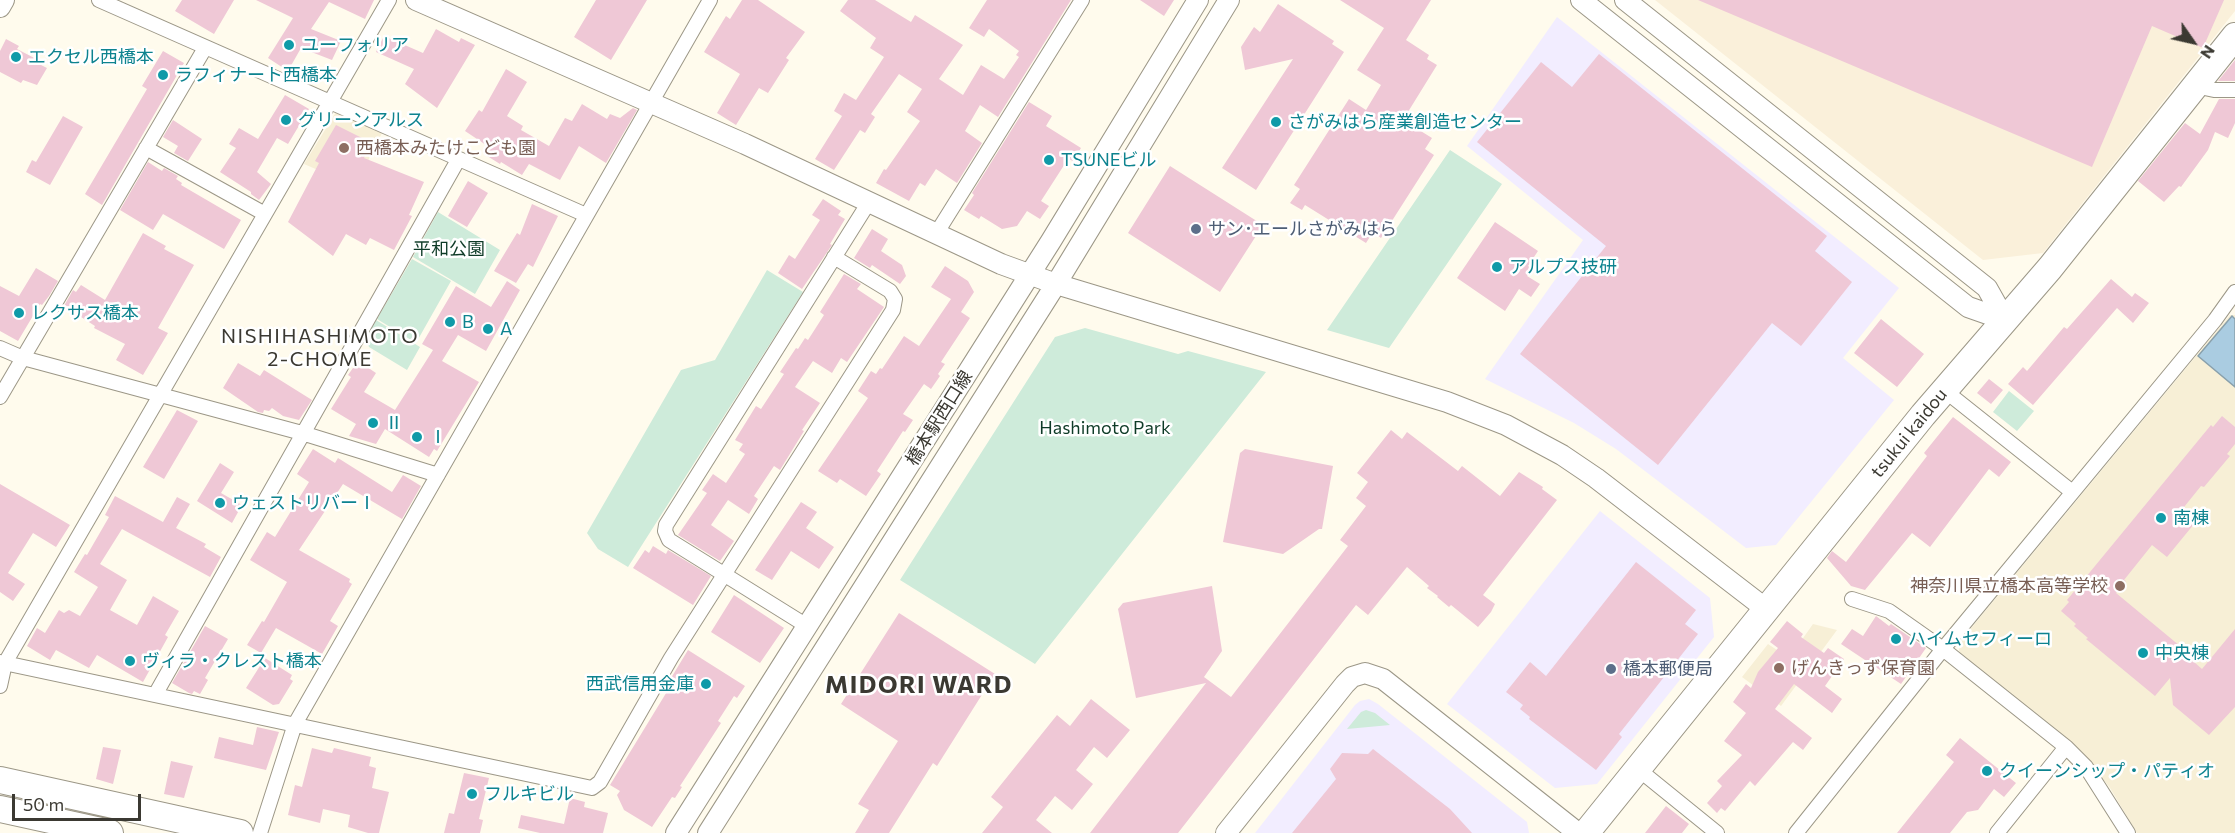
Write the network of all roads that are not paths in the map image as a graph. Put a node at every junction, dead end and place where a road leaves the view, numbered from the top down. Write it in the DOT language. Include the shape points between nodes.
graph roads {
  1 [pos="4,0"];
  2 [pos="99,0"];
  3 [pos="388,0"];
  4 [pos="416,0"];
  5 [pos="710,0"];
  6 [pos="1082,0"];
  7 [pos="1198,0"];
  8 [pos="1229,0"];
  9 [pos="1581,0"];
  10 [pos="1625,0"];
  11 [pos="0,7"];
  12 [pos="2235,36"];
  13 [pos="205,48"];
  14 [pos="2195,86"];
  15 [pos="2235,90"];
  16 [pos="651,102"];
  17 [pos="329,103"];
  18 [pos="146,148"];
  19 [pos="458,160"];
  20 [pos="870,202"];
  21 [pos="265,214"];
  22 [pos="586,215"];
  23 [pos="936,234"];
  24 [pos="834,257"];
  25 [pos="1030,274"];
  26 [pos="1056,284"];
  27 [pos="2234,297"];
  28 [pos="2005,320"];
  29 [pos="0,348"];
  30 [pos="23,358"];
  31 [pos="1944,390"];
  32 [pos="161,395"];
  33 [pos="0,397"];
  34 [pos="302,433"];
  35 [pos="438,475"];
  36 [pos="2071,491"];
  37 [pos="725,575"];
  38 [pos="1852,599"];
  39 [pos="1766,609"];
  40 [pos="807,626"];
  41 [pos="1942,649"];
  42 [pos="2,662"];
  43 [pos="0,686"];
  44 [pos="154,694"];
  45 [pos="295,724"];
  46 [pos="2066,747"];
  47 [pos="1638,769"];
  48 [pos="0,780"];
  49 [pos="0,809"];
  50 [pos="110,833"];
  51 [pos="240,833"];
  52 [pos="260,833"];
  53 [pos="676,833"];
  54 [pos="708,833"];
  55 [pos="1226,833"];
  56 [pos="1578,833"];
  57 [pos="1586,833"];
  58 [pos="1717,833"];
  59 [pos="1796,833"];
  60 [pos="1997,833"];
  61 [pos="2128,833"];
  1 -- 11 [label="street"];
  2 -- 13 [label="street"];
  3 -- 17 [label="street"];
  4 -- 16 [label="street"];
  5 -- 16 [label="street"];
  6 -- 23 [label="street"];
  7 -- 25 [label="street, 橋本駅西口線"];
  8 -- 26 [label="street, 橋本駅西口線"];
  9 -- 28 [label="street" via="1968,307"];
  10 -- 28 [label="street" via="1987,288"];
  12 -- 14 [label="highway, tsukui kaidou"];
  13 -- 17 [label="street"];
  13 -- 18 [label="street"];
  14 -- 15 [label="street"];
  14 -- 28 [label="highway, tsukui kaidou"];
  16 -- 20 [label="street"];
  16 -- 22 [label="street"];
  17 -- 19 [label="street"];
  17 -- 21 [label="street"];
  18 -- 21 [label="street"];
  18 -- 30 [label="street"];
  19 -- 22 [label="street"];
  19 -- 34 [label="street"];
  20 -- 23 [label="street"];
  20 -- 24 [label="street"];
  21 -- 32 [label="street"];
  22 -- 35 [label="street"];
  23 -- 25 [label="street"];
  24 -- 37 [label="street" via="666,525 669,540"];
  24 -- 37 [label="street" via="890,291 896,304"];
  25 -- 26 [label="street"];
  25 -- 40 [label="street, 橋本駅西口線"];
  26 -- 39 [label="street" via="1363,375 1506,425 1596,478"];
  26 -- 54 [label="street, 橋本駅西口線"];
  27 -- 36 [label="street"];
  28 -- 31 [label="highway, tsukui kaidou"];
  29 -- 30 [label="street"];
  30 -- 32 [label="street"];
  30 -- 33 [label="street"];
  31 -- 36 [label="street"];
  31 -- 39 [label="highway, tsukui kaidou"];
  32 -- 34 [label="street"];
  32 -- 42 [label="street"];
  34 -- 35 [label="street"];
  34 -- 44 [label="street"];
  35 -- 45 [label="street"];
  36 -- 41 [label="street"];
  37 -- 40 [label="street"];
  37 -- 45 [label="street" via="671,658 600,782 592,788"];
  38 -- 41 [label="street" via="1889,611"];
  39 -- 47 [label="highway, tsukui kaidou"];
  40 -- 53 [label="street, 橋本駅西口線"];
  41 -- 46 [label="street"];
  41 -- 59 [label="street"];
  42 -- 43 [label="street"];
  42 -- 44 [label="street"];
  44 -- 45 [label="street"];
  45 -- 52 [label="street"];
  46 -- 60 [label="street"];
  46 -- 61 [label="street" via="2086,767"];
  47 -- 57 [label="highway, tsukui kaidou"];
  47 -- 58 [label="street"];
  48 -- 51 [label="highway"];
  49 -- 50 [label="highway"];
  55 -- 56 [label="street" via="1345,684 1365,673 1383,679"];
}
